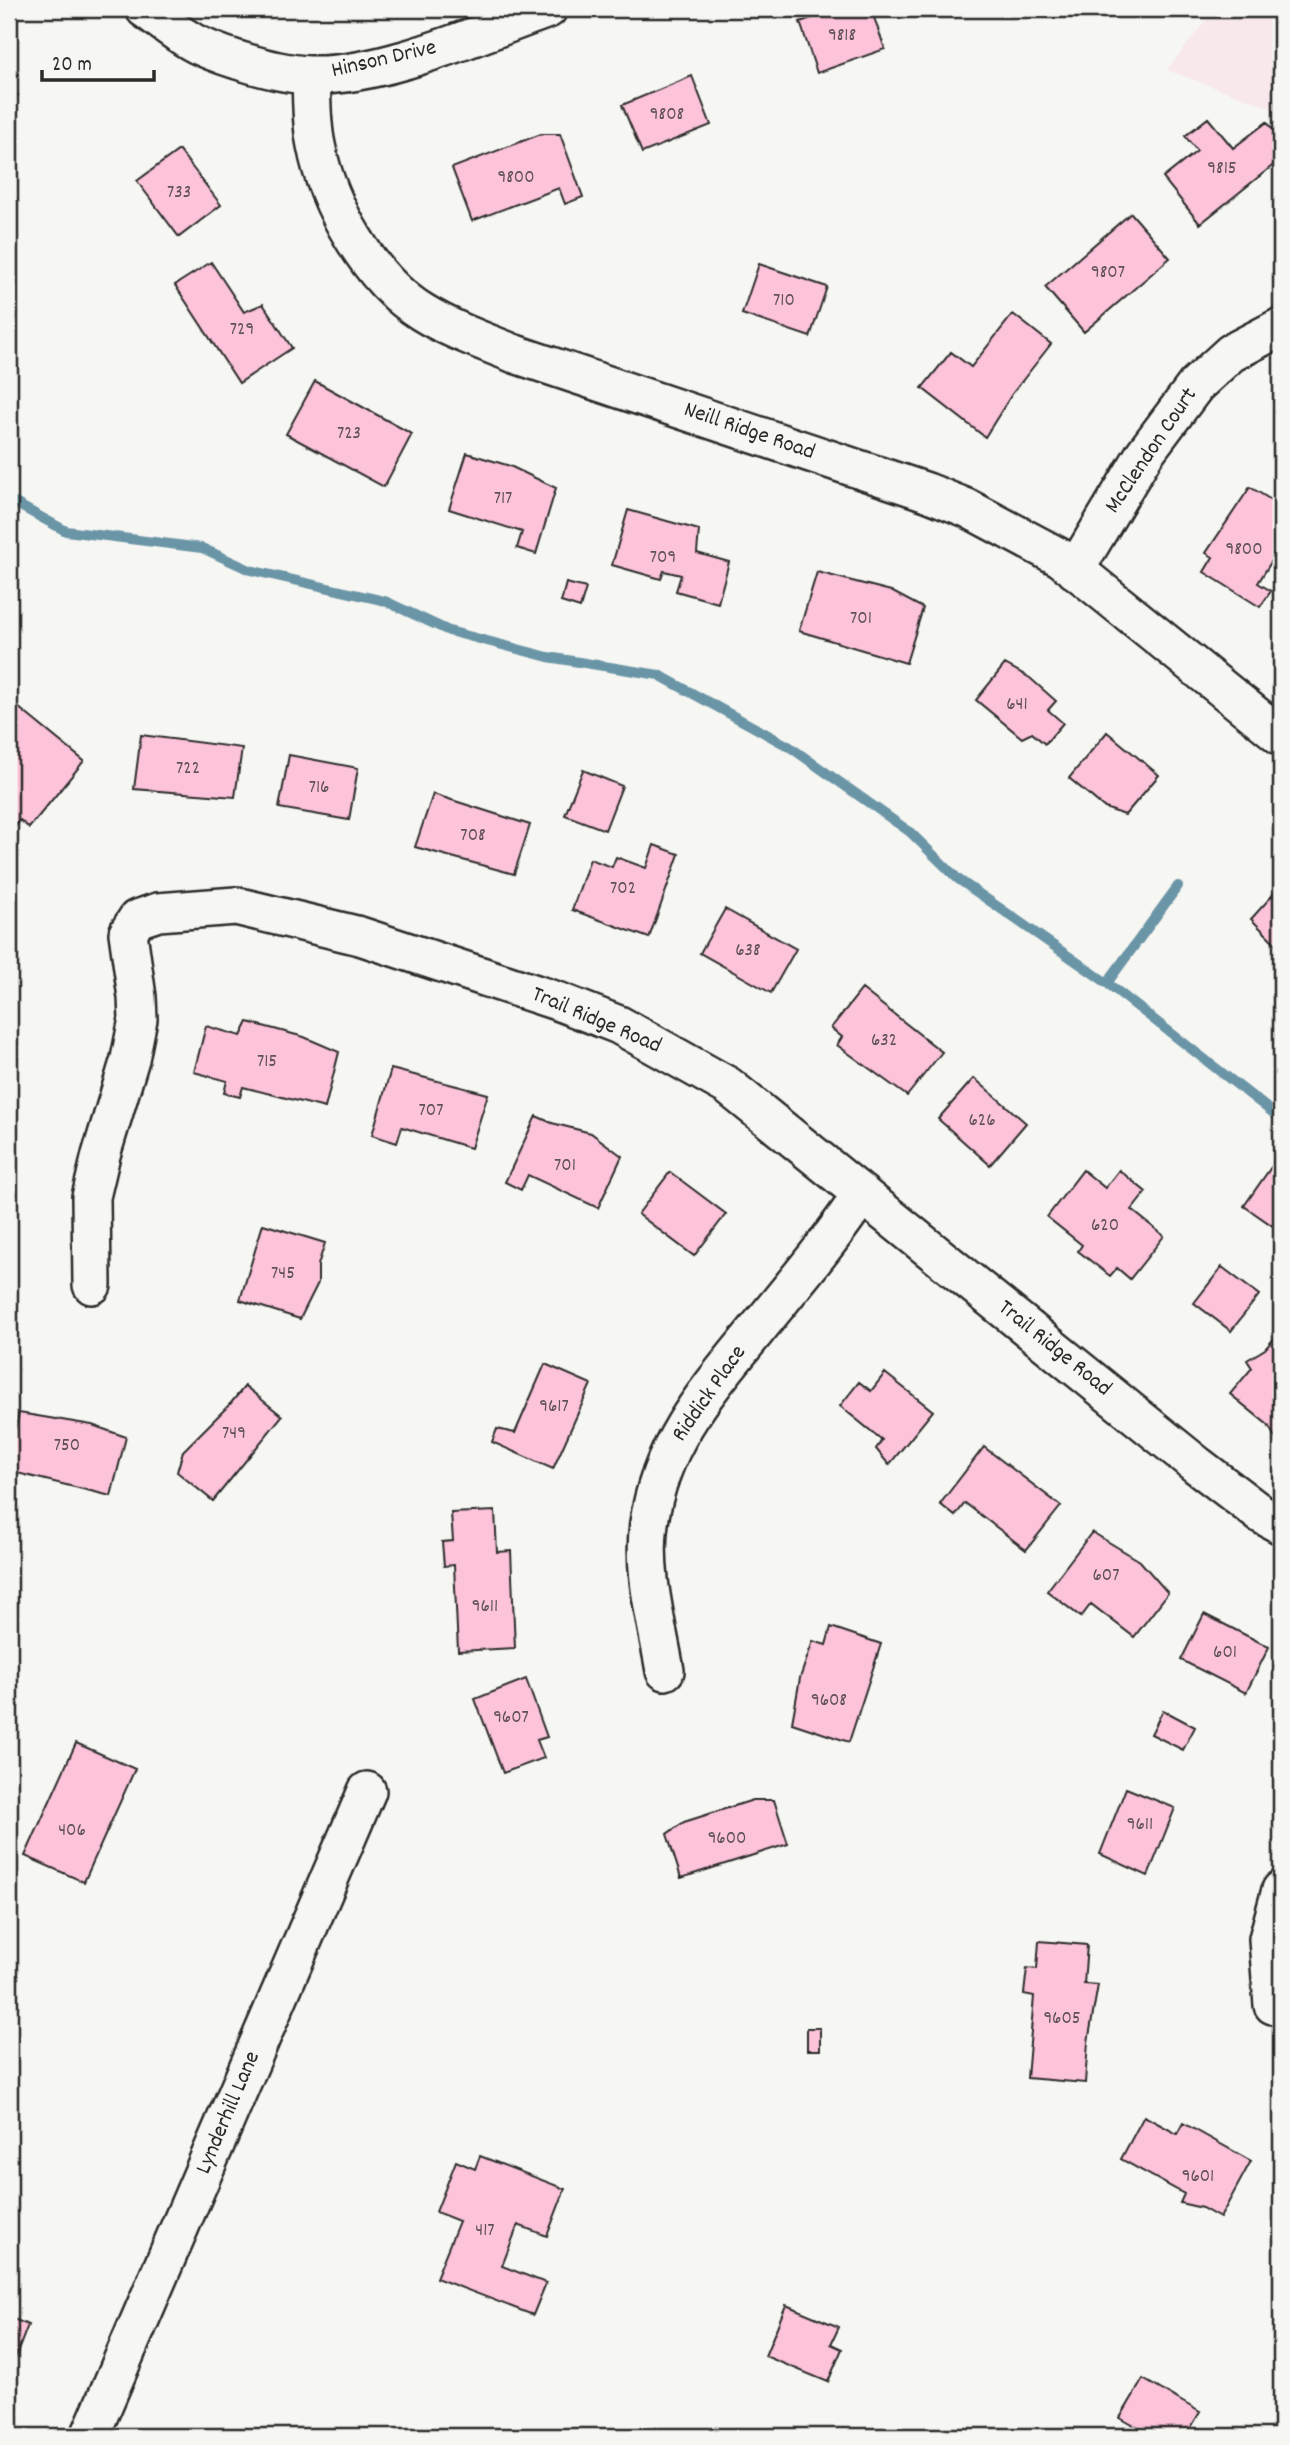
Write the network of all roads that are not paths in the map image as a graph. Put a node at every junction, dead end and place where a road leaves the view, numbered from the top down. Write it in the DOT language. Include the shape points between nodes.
graph roads {
  1 [pos="145,9"];
  2 [pos="548,9"];
  3 [pos="311,75"];
  4 [pos="1281,327"];
  5 [pos="1075,570"];
  6 [pos="1281,736"];
  7 [pos="862,1194"];
  8 [pos="92,1285"];
  9 [pos="1281,1525"];
  10 [pos="665,1671"];
  11 [pos="367,1791"];
  12 [pos="1281,1890"];
  13 [pos="1273,2004"];
  14 [pos="90,2436"];
  1 -- 3 [label="street, Hinson Drive" via="198,45 273,70"];
  2 -- 3 [label="street, Hinson Drive" via="381,65"];
  3 -- 5 [label="street, Neill Ridge Road" via="316,146 346,227 391,287 420,311 515,354 927,492 990,520"];
  4 -- 5 [label="street, McClendon Court" via="1231,353 1196,385 1145,453"];
  5 -- 6 [label="street, Neill Ridge Road"];
  7 -- 8 [label="street, Trail Ridge Road" via="728,1086 619,1025 372,940 281,915 236,906 158,912 137,919 128,933 138,1019 91,1197"];
  7 -- 9 [label="street, Trail Ridge Road" via="1198,1465"];
  7 -- 10 [label="street, Riddick Place" via="709,1388 673,1442 657,1483 649,1526 649,1577"];
  11 -- 14 [label="street, Lynderhill Lane"];
  12 -- 13 [label="street" via="1268,1939"];
}
